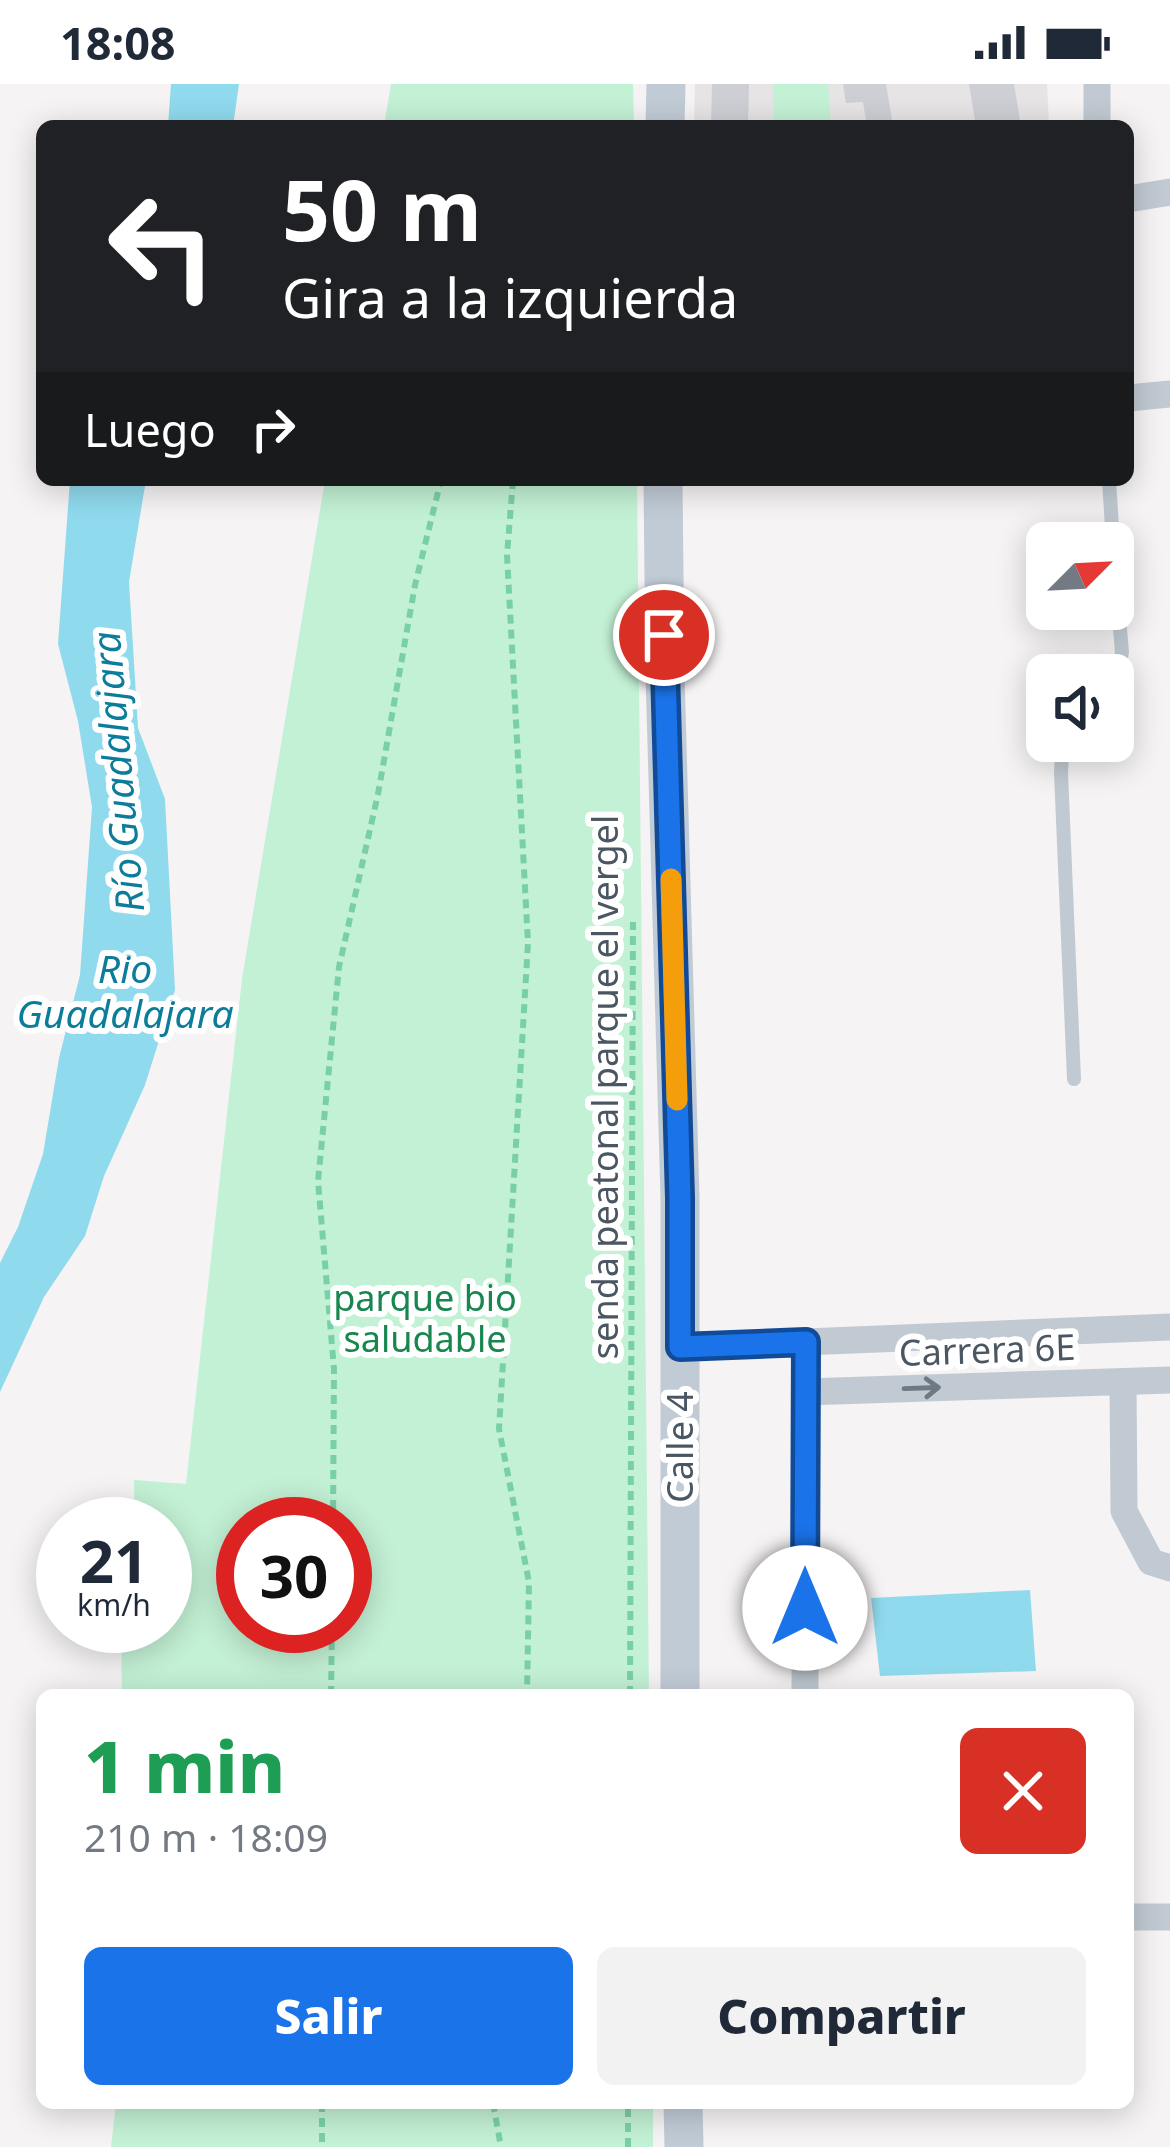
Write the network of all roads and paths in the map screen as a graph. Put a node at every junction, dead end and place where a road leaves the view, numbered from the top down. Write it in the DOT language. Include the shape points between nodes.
graph roads {
  1 [pos="666,84"];
  2 [pos="1097,84"];
  3 [pos="665,120"];
  4 [pos="1097,120"];
  5 [pos="1170,192"];
  6 [pos="1134,198"];
  7 [pos="1170,394"];
  8 [pos="1134,397"];
  9 [pos="440,486"];
  10 [pos="513,486"];
  11 [pos="663,486"];
  12 [pos="1108,486"];
  13 [pos="1111,522"];
  14 [pos="1062,762"];
  15 [pos="633,909"];
  16 [pos="1074,1079"];
  17 [pos="1169,1327"];
  18 [pos="986,1333"];
  19 [pos="806,1342"];
  20 [pos="680,1347"];
  21 [pos="1168,1380"];
  22 [pos="1123,1382"];
  23 [pos="985,1386"];
  24 [pos="805,1392"];
  25 [pos="333,1497"];
  26 [pos="1170,1568"];
  27 [pos="332,1653"];
  28 [pos="331,1689"];
  29 [pos="527,1689"];
  30 [pos="630,1689"];
  31 [pos="680,1689"];
  32 [pos="805,1689"];
  33 [pos="1134,1917"];
  34 [pos="1170,1917"];
  35 [pos="322,2109"];
  36 [pos="494,2109"];
  37 [pos="628,2109"];
  38 [pos="683,2109"];
  39 [pos="322,2147"];
  40 [pos="501,2147"];
  41 [pos="628,2147"];
  42 [pos="684,2147"];
  1 -- 3 [label="street"];
  2 -- 4 [label="street"];
  5 -- 6 [label="street"];
  7 -- 8 [label="street"];
  9 -- 25 [label="path" via="339,967 317,1181 334,1369"];
  10 -- 29 [label="path" via="507,555 528,943 499,1429 529,1582"];
  11 -- 20 [label="street, Calle 4"];
  12 -- 13 [label="lane"];
  14 -- 16 [label="lane"];
  15 -- 30 [label="path, senda peatonal parque el vergel"];
  17 -- 18 [label="street, Carrera 6E"];
  17 -- 21 [label="street"];
  18 -- 19 [label="street, Carrera 6E"];
  18 -- 23 [label="street"];
  19 -- 20 [label="street, Carrera 6E"];
  19 -- 24 [label="street"];
  20 -- 31 [label="street, Calle 4"];
  21 -- 22 [label="street, Carrera 6E"];
  22 -- 23 [label="street, Carrera 6E"];
  22 -- 26 [label="street" via="1124,1511 1151,1562"];
  24 -- 23 [label="street, Carrera 6E, one-way"];
  24 -- 32 [label="street"];
  27 -- 28 [label="path"];
  33 -- 34 [label="street"];
  35 -- 39 [label="path"];
  36 -- 40 [label="path"];
  37 -- 41 [label="path"];
  38 -- 42 [label="street"];
}
